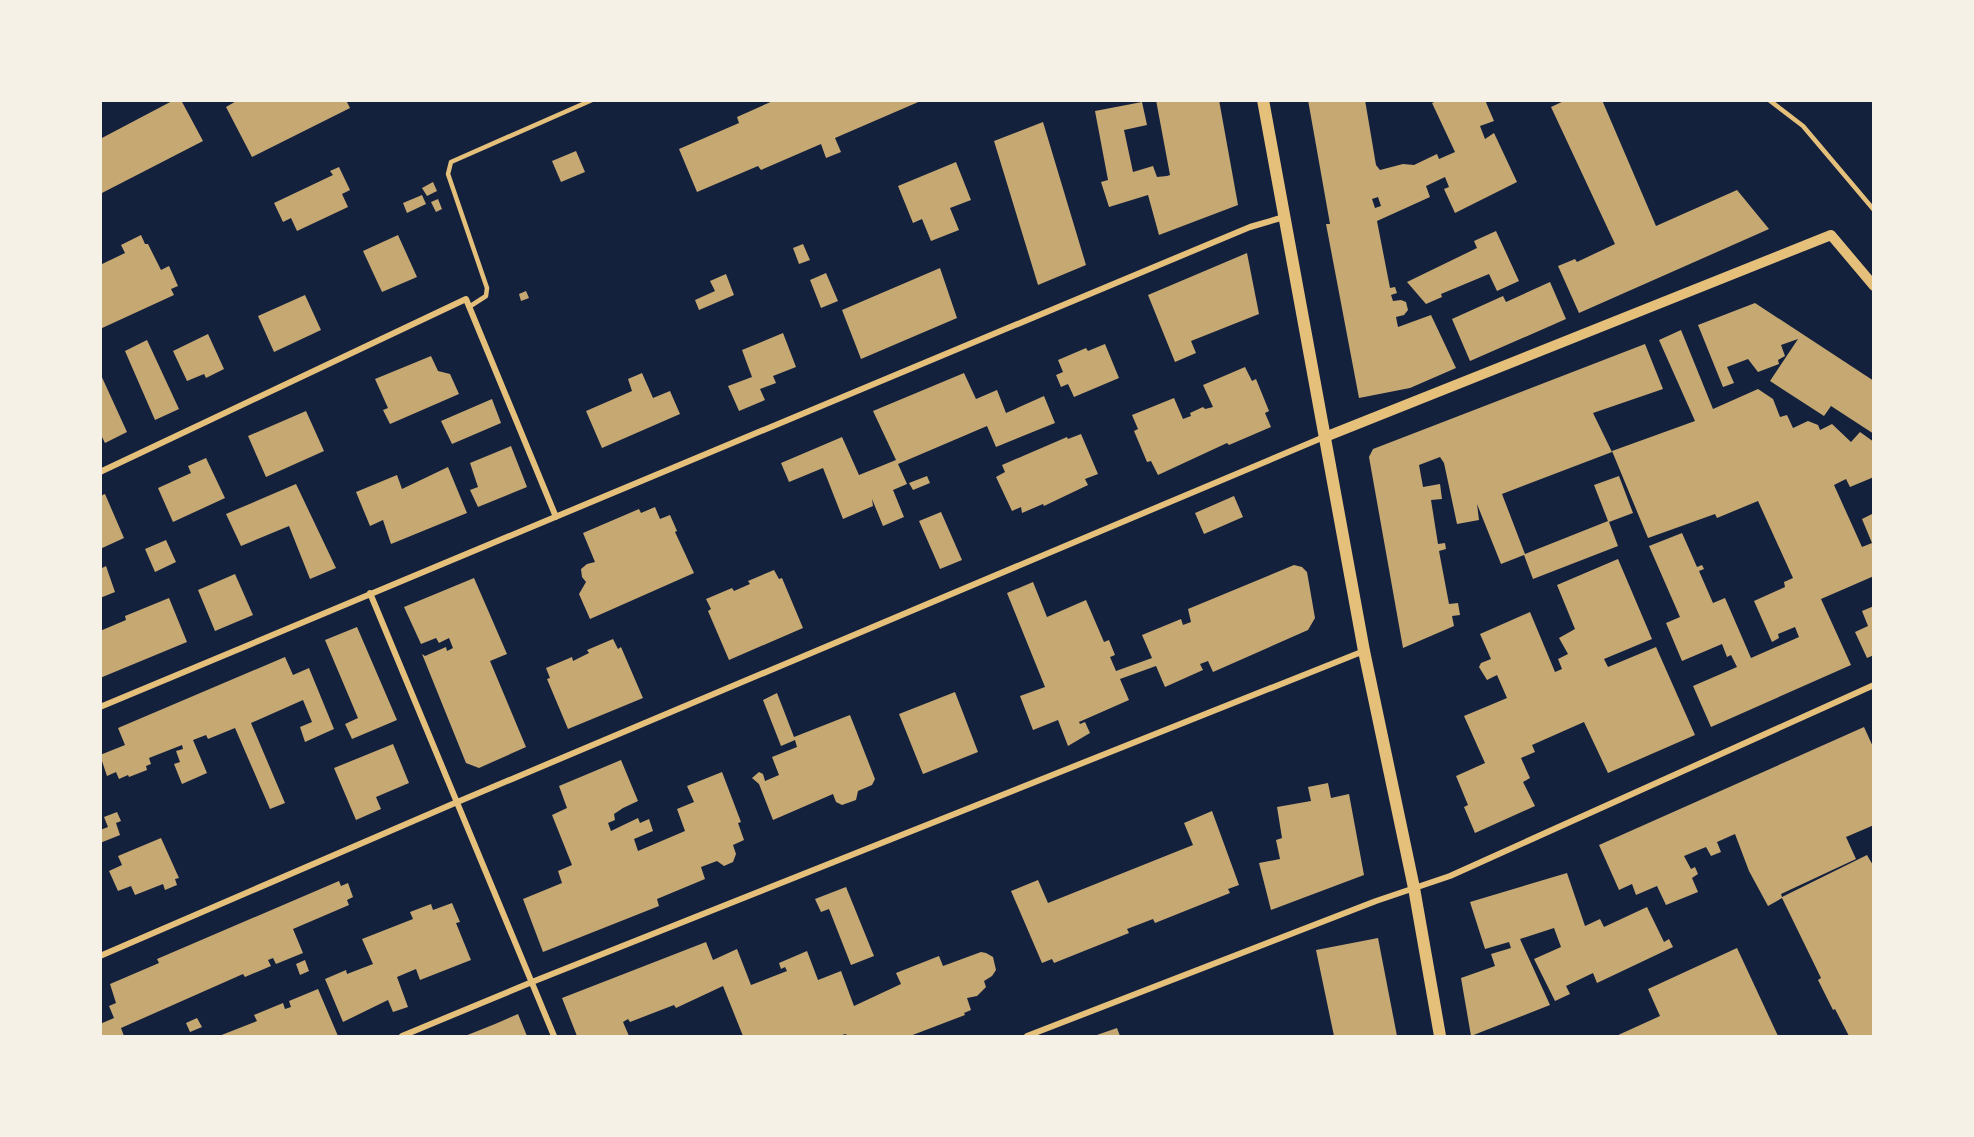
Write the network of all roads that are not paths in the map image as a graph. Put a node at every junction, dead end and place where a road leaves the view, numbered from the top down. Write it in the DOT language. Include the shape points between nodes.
graph roads {
  1 [pos="592,100"];
  2 [pos="1263,100"];
  3 [pos="1769,100"];
  4 [pos="1874,210"];
  5 [pos="1284,217"];
  6 [pos="1874,286"];
  7 [pos="469,307"];
  8 [pos="1325,437"];
  9 [pos="100,472"];
  10 [pos="556,517"];
  11 [pos="370,593"];
  12 [pos="1364,651"];
  13 [pos="1874,685"];
  14 [pos="100,707"];
  15 [pos="455,803"];
  16 [pos="1414,888"];
  17 [pos="100,956"];
  18 [pos="532,982"];
  19 [pos="402,1036"];
  20 [pos="554,1036"];
  21 [pos="1027,1036"];
  22 [pos="1440,1036"];
  1 -- 7 [label="lane" via="451,162 448,174 487,288 486,296"];
  2 -- 5 [label="main road"];
  3 -- 4 [label="lane" via="1803,126"];
  5 -- 8 [label="main road"];
  5 -- 10 [label="street" via="1250,227"];
  6 -- 8 [label="street" via="1831,235"];
  7 -- 9 [label="street" via="466,299"];
  7 -- 10 [label="street"];
  8 -- 12 [label="main road"];
  8 -- 15 [label="street"];
  10 -- 11 [label="street"];
  11 -- 14 [label="street"];
  11 -- 15 [label="street"];
  12 -- 16 [label="main road"];
  12 -- 18 [label="street"];
  13 -- 16 [label="street" via="1463,870"];
  15 -- 17 [label="street"];
  15 -- 18 [label="street"];
  16 -- 21 [label="street"];
  16 -- 22 [label="main road"];
  18 -- 19 [label="street"];
  18 -- 20 [label="street"];
}
